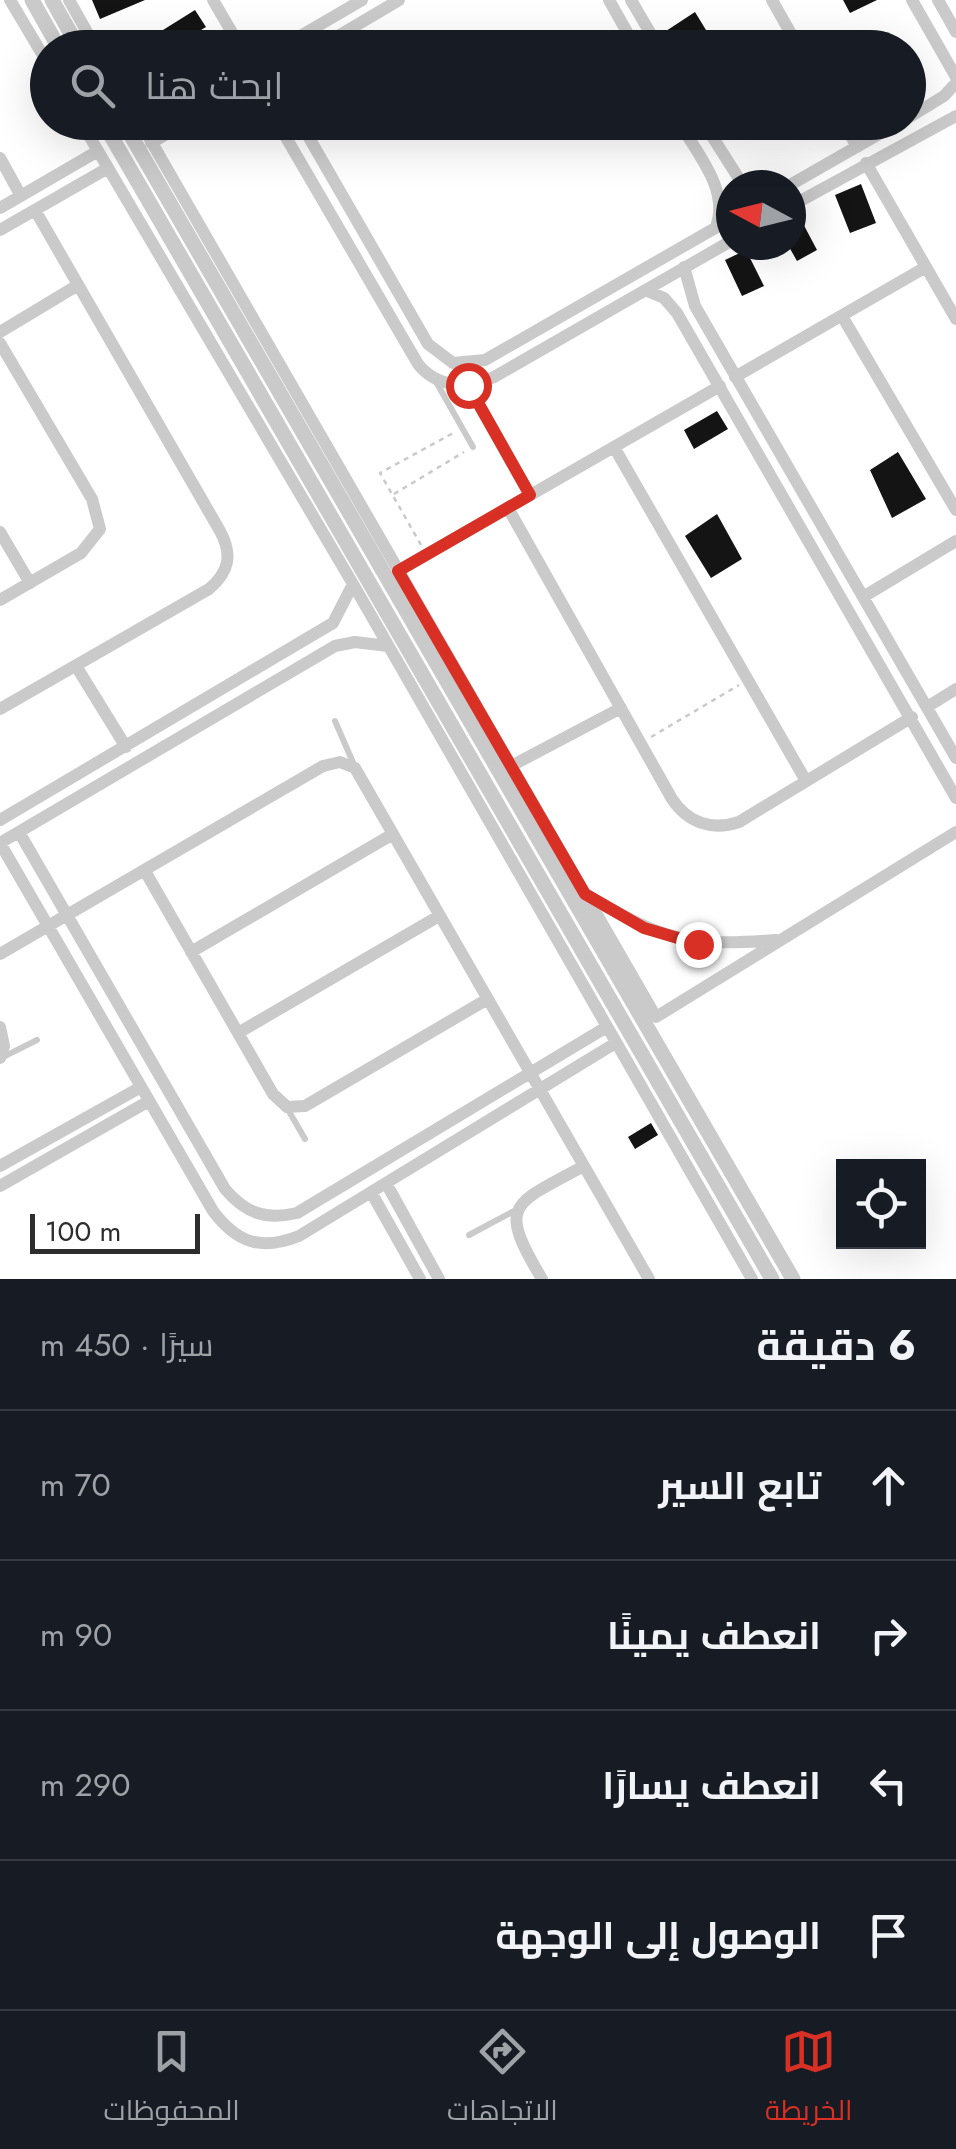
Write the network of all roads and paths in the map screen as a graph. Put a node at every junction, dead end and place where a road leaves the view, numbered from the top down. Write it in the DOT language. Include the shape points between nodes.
graph roads {
  1 [pos="10,0"];
  2 [pos="32,0"];
  3 [pos="52,0"];
  4 [pos="69,0"];
  5 [pos="214,0"];
  6 [pos="362,0"];
  7 [pos="400,0"];
  8 [pos="609,0"];
  9 [pos="631,0"];
  10 [pos="772,0"];
  11 [pos="912,0"];
  12 [pos="938,0"];
  13 [pos="343,6"];
  14 [pos="72,20"];
  15 [pos="50,30"];
  16 [pos="74,30"];
  17 [pos="81,30"];
  18 [pos="231,30"];
  19 [pos="307,30"];
  20 [pos="349,30"];
  21 [pos="626,30"];
  22 [pos="648,30"];
  23 [pos="789,30"];
  24 [pos="956,32"];
  25 [pos="30,34"];
  26 [pos="956,80"];
  27 [pos="932,104"];
  28 [pos="926,108"];
  29 [pos="956,116"];
  30 [pos="939,121"];
  31 [pos="926,128"];
  32 [pos="92,140"];
  33 [pos="113,140"];
  34 [pos="134,140"];
  35 [pos="150,140"];
  36 [pos="156,140"];
  37 [pos="287,140"];
  38 [pos="310,140"];
  39 [pos="694,140"];
  40 [pos="711,140"];
  41 [pos="853,140"];
  42 [pos="869,140"];
  43 [pos="906,140"];
  44 [pos="151,143"];
  45 [pos="857,147"];
  46 [pos="98,151"];
  47 [pos="0,158"];
  48 [pos="866,163"];
  49 [pos="108,168"];
  50 [pos="720,170"];
  51 [pos="726,170"];
  52 [pos="806,176"];
  53 [pos="21,196"];
  54 [pos="806,197"];
  55 [pos="0,208"];
  56 [pos="35,210"];
  57 [pos="716,227"];
  58 [pos="0,230"];
  59 [pos="716,249"];
  60 [pos="684,268"];
  61 [pos="926,268"];
  62 [pos="78,285"];
  63 [pos="645,290"];
  64 [pos="690,297"];
  65 [pos="674,308"];
  66 [pos="842,316"];
  67 [pos="956,320"];
  68 [pos="0,332"];
  69 [pos="0,343"];
  70 [pos="735,376"];
  71 [pos="434,379"];
  72 [pos="468,385"];
  73 [pos="720,386"];
  74 [pos="462,428"];
  75 [pos="473,447"];
  76 [pos="614,447"];
  77 [pos="392,495"];
  78 [pos="530,495"];
  79 [pos="508,508"];
  80 [pos="956,510"];
  81 [pos="0,532"];
  82 [pos="956,541"];
  83 [pos="427,554"];
  84 [pos="398,571"];
  85 [pos="30,583"];
  86 [pos="353,584"];
  87 [pos="863,597"];
  88 [pos="0,600"];
  89 [pos="388,646"];
  90 [pos="294,648"];
  91 [pos="306,664"];
  92 [pos="76,666"];
  93 [pos="748,680"];
  94 [pos="956,689"];
  95 [pos="469,706"];
  96 [pos="621,708"];
  97 [pos="927,708"];
  98 [pos="0,709"];
  99 [pos="912,717"];
  100 [pos="335,721"];
  101 [pos="641,743"];
  102 [pos="126,747"];
  103 [pos="956,758"];
  104 [pos="511,766"];
  105 [pos="356,768"];
  106 [pos="806,781"];
  107 [pos="956,798"];
  108 [pos="0,820"];
  109 [pos="20,832"];
  110 [pos="956,832"];
  111 [pos="392,834"];
  112 [pos="0,843"];
  113 [pos="144,870"];
  114 [pos="585,894"];
  115 [pos="68,916"];
  116 [pos="438,916"];
  117 [pos="48,926"];
  118 [pos="779,940"];
  119 [pos="191,952"];
  120 [pos="0,954"];
  121 [pos="486,1000"];
  122 [pos="650,1020"];
  123 [pos="0,1027"];
  124 [pos="605,1028"];
  125 [pos="238,1033"];
  126 [pos="630,1033"];
  127 [pos="37,1040"];
  128 [pos="614,1044"];
  129 [pos="0,1058"];
  130 [pos="528,1074"];
  131 [pos="141,1087"];
  132 [pos="537,1091"];
  133 [pos="149,1101"];
  134 [pos="287,1107"];
  135 [pos="306,1139"];
  136 [pos="0,1166"];
  137 [pos="582,1166"];
  138 [pos="386,1183"];
  139 [pos="0,1186"];
  140 [pos="371,1192"];
  141 [pos="516,1210"];
  142 [pos="469,1235"];
  143 [pos="420,1279"];
  144 [pos="439,1279"];
  145 [pos="542,1279"];
  146 [pos="648,1279"];
  147 [pos="752,1279"];
  148 [pos="772,1279"];
  149 [pos="793,1279"];
  1 -- 25 [label="street"];
  2 -- 15 [label="street"];
  3 -- 14 [label="street"];
  4 -- 14 [label="street"];
  5 -- 18 [label="street"];
  6 -- 13 [label="street"];
  7 -- 20 [label="street"];
  8 -- 21 [label="street"];
  9 -- 22 [label="street"];
  10 -- 23 [label="street"];
  11 -- 26 [label="street"];
  12 -- 24 [label="street"];
  13 -- 19 [label="street"];
  14 -- 16 [label="street"];
  14 -- 17 [label="street"];
  26 -- 27 [label="street"];
  27 -- 28 [label="street"];
  27 -- 30 [label="street"];
  29 -- 30 [label="street"];
  30 -- 31 [label="street"];
  32 -- 46 [label="street"];
  33 -- 126 [label="street"];
  34 -- 95 [label="street"];
  35 -- 44 [label="street"];
  36 -- 44 [label="street"];
  37 -- 71 [label="street" via="418,364"];
  38 -- 57 [label="street" via="428,344 453,364 485,360"];
  39 -- 50 [label="street"];
  40 -- 51 [label="street"];
  41 -- 45 [label="street"];
  42 -- 45 [label="street"];
  43 -- 48 [label="street"];
  44 -- 84 [label="street"];
  45 -- 52 [label="street"];
  46 -- 49 [label="street"];
  46 -- 53 [label="street"];
  47 -- 53 [label="street"];
  48 -- 54 [label="street"];
  48 -- 61 [label="street"];
  49 -- 56 [label="street"];
  49 -- 86 [label="street"];
  53 -- 55 [label="street"];
  56 -- 58 [label="street"];
  56 -- 62 [label="street"];
  59 -- 60 [label="street"];
  60 -- 63 [label="street"];
  60 -- 64 [label="street"];
  61 -- 66 [label="street"];
  61 -- 67 [label="street"];
  62 -- 68 [label="street"];
  62 -- 92 [label="street" via="220,531 228,563 209,589"];
  63 -- 65 [label="street"];
  63 -- 72 [label="street" via="494,377"];
  64 -- 65 [label="street"];
  64 -- 70 [label="street"];
  65 -- 73 [label="street"];
  66 -- 70 [label="street"];
  66 -- 80 [label="street"];
  69 -- 85 [label="street" via="100,513 93,543"];
  70 -- 87 [label="street"];
  71 -- 72 [label="street"];
  71 -- 74 [label="lane"];
  72 -- 78 [label="path"];
  73 -- 76 [label="street"];
  73 -- 99 [label="street"];
  74 -- 75 [label="lane"];
  74 -- 77 [label="path" via="380,474"];
  75 -- 77 [label="path"];
  76 -- 78 [label="street"];
  76 -- 93 [label="street"];
  77 -- 83 [label="path"];
  78 -- 79 [label="street"];
  79 -- 83 [label="street"];
  79 -- 96 [label="street"];
  81 -- 85 [label="street"];
  82 -- 87 [label="street"];
  83 -- 84 [label="street"];
  84 -- 95 [label="street"];
  85 -- 88 [label="street"];
  86 -- 89 [label="street"];
  86 -- 90 [label="street" via="332,624"];
  87 -- 97 [label="street"];
  89 -- 91 [label="street" via="346,643"];
  89 -- 124 [label="street"];
  90 -- 91 [label="street"];
  90 -- 102 [label="street"];
  91 -- 109 [label="street"];
  92 -- 98 [label="street"];
  92 -- 102 [label="street"];
  93 -- 101 [label="path"];
  93 -- 106 [label="street"];
  94 -- 97 [label="street"];
  95 -- 104 [label="street"];
  95 -- 122 [label="street"];
  96 -- 101 [label="street"];
  96 -- 104 [label="street"];
  97 -- 103 [label="street"];
  99 -- 106 [label="street"];
  99 -- 107 [label="street"];
  100 -- 105 [label="lane"];
  101 -- 106 [label="street" via="678,806 708,825 739,822"];
  102 -- 108 [label="street"];
  104 -- 114 [label="street"];
  105 -- 111 [label="street"];
  105 -- 113 [label="street" via="340,762 323,766"];
  109 -- 112 [label="street"];
  109 -- 115 [label="street"];
  110 -- 118 [label="street"];
  111 -- 116 [label="street"];
  111 -- 119 [label="street"];
  112 -- 117 [label="street"];
  113 -- 115 [label="street"];
  113 -- 119 [label="street"];
  114 -- 118 [label="street" via="644,928 685,941"];
  114 -- 122 [label="street"];
  115 -- 117 [label="street"];
  115 -- 130 [label="street" via="225,1189 257,1214 298,1213"];
  116 -- 121 [label="street"];
  116 -- 125 [label="street"];
  117 -- 120 [label="street"];
  117 -- 131 [label="street"];
  118 -- 122 [label="street"];
  119 -- 125 [label="street"];
  121 -- 130 [label="street"];
  121 -- 134 [label="street" via="305,1106"];
  122 -- 126 [label="street"];
  122 -- 149 [label="street"];
  123 -- 129 [label="street"];
  124 -- 128 [label="street"];
  124 -- 130 [label="street"];
  125 -- 134 [label="street"];
  126 -- 148 [label="street"];
  127 -- 129 [label="lane"];
  128 -- 132 [label="street"];
  128 -- 147 [label="street"];
  130 -- 132 [label="street"];
  131 -- 133 [label="street"];
  131 -- 136 [label="street"];
  132 -- 137 [label="street"];
  132 -- 138 [label="street"];
  133 -- 139 [label="street"];
  133 -- 140 [label="street" via="213,1211 228,1232 250,1244 275,1245 298,1236"];
  134 -- 135 [label="lane"];
  137 -- 141 [label="street" via="527,1196"];
  137 -- 146 [label="street"];
  138 -- 140 [label="street"];
  138 -- 144 [label="street"];
  140 -- 143 [label="street"];
  141 -- 142 [label="lane"];
  141 -- 145 [label="street" via="514,1228"];
}
